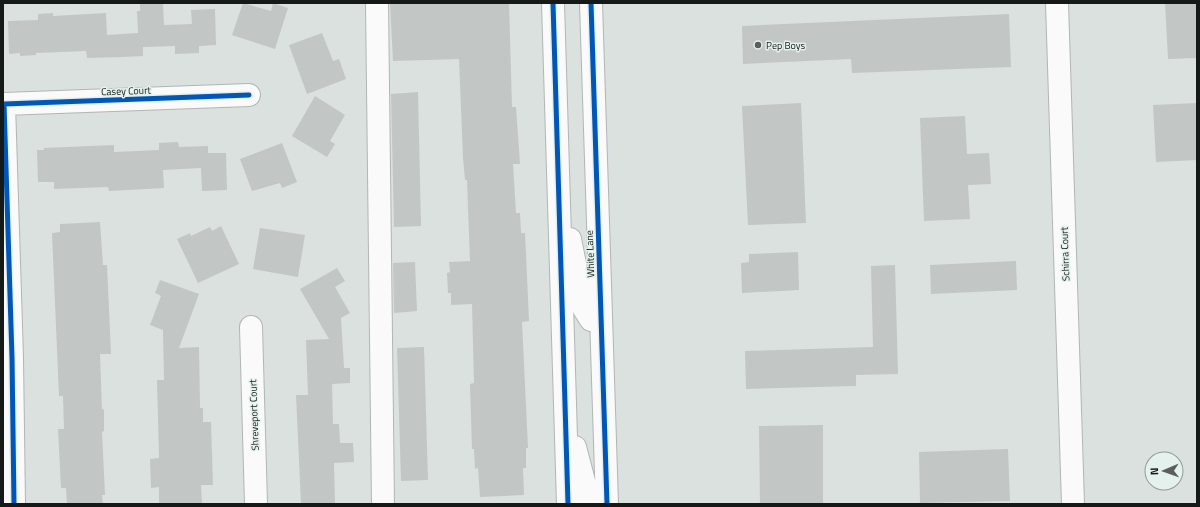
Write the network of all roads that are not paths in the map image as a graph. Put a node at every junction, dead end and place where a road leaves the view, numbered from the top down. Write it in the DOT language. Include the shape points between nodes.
graph roads {
  1 [pos="377,3"];
  2 [pos="553,3"];
  3 [pos="591,3"];
  4 [pos="1057,3"];
  5 [pos="249,95"];
  6 [pos="4,104"];
  7 [pos="557,171"];
  8 [pos="601,323"];
  9 [pos="251,327"];
  10 [pos="8,358"];
  11 [pos="565,411"];
  12 [pos="14,504"];
  13 [pos="256,504"];
  14 [pos="383,504"];
  15 [pos="568,504"];
  16 [pos="590,504"];
  17 [pos="607,504"];
  18 [pos="1073,504"];
  1 -- 14 [label="street"];
  2 -- 7 [label="street"];
  3 -- 8 [label="street, White Lane"];
  4 -- 18 [label="street, Schirra Court"];
  5 -- 6 [label="street, Casey Court"];
  6 -- 10 [label="street"];
  7 -- 8 [label="street" via="584,309 591,320"];
  7 -- 11 [label="street"];
  8 -- 17 [label="street, White Lane"];
  9 -- 13 [label="street, Shreveport Court"];
  10 -- 12 [label="street"];
  11 -- 15 [label="street"];
  11 -- 16 [label="street"];
}
